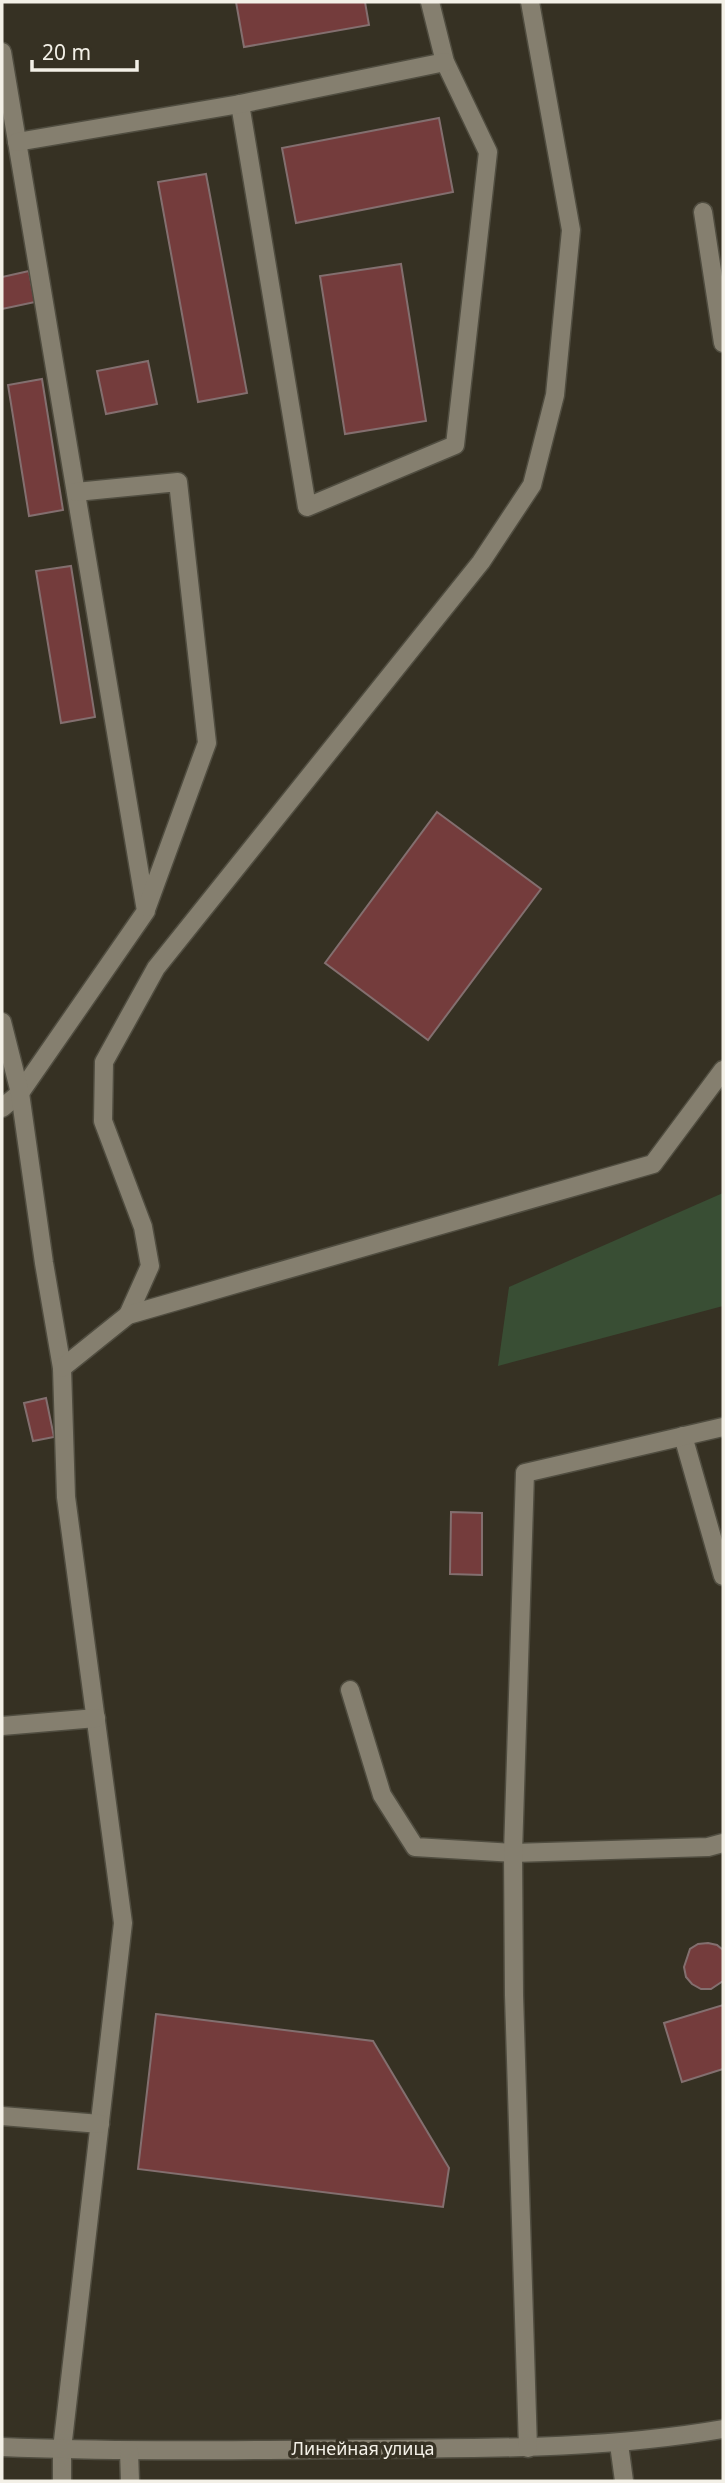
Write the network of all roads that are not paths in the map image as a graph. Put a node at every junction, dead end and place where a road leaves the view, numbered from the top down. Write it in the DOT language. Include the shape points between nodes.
graph roads {
  1 [pos="430,2"];
  2 [pos="530,2"];
  3 [pos="2,52"];
  4 [pos="445,62"];
  5 [pos="240,104"];
  6 [pos="17,142"];
  7 [pos="703,212"];
  8 [pos="723,343"];
  9 [pos="76,492"];
  10 [pos="146,911"];
  11 [pos="2,1022"];
  12 [pos="723,1070"];
  13 [pos="20,1093"];
  14 [pos="2,1108"];
  15 [pos="128,1315"];
  16 [pos="62,1368"];
  17 [pos="723,1427"];
  18 [pos="683,1436"];
  19 [pos="723,1576"];
  20 [pos="349,1690"];
  21 [pos="96,1718"];
  22 [pos="2,1726"];
  23 [pos="716,1845"];
  24 [pos="513,1853"];
  25 [pos="723,1860"];
  26 [pos="2,2116"];
  27 [pos="100,2124"];
  28 [pos="723,2430"];
  29 [pos="619,2444"];
  30 [pos="2,2447"];
  31 [pos="527,2448"];
  32 [pos="62,2449"];
  33 [pos="129,2451"];
  34 [pos="62,2481"];
  35 [pos="130,2481"];
  36 [pos="624,2481"];
  1 -- 4 [label="street"];
  2 -- 15 [label="street" via="571,230 555,395 532,485 481,562 156,968 104,1062 103,1121 143,1227 150,1266"];
  3 -- 6 [label="street"];
  4 -- 5 [label="street"];
  4 -- 5 [label="street" via="488,152 455,444 307,507"];
  5 -- 6 [label="street"];
  6 -- 9 [label="street"];
  7 -- 8 [label="street"];
  9 -- 10 [label="street"];
  9 -- 10 [label="street" via="178,482 207,743"];
  10 -- 13 [label="street"];
  11 -- 13 [label="street"];
  12 -- 15 [label="street" via="653,1164"];
  13 -- 14 [label="street"];
  13 -- 16 [label="street"];
  15 -- 16 [label="street"];
  16 -- 21 [label="street" via="66,1497"];
  17 -- 18 [label="street"];
  18 -- 19 [label="street"];
  18 -- 24 [label="street" via="525,1473"];
  20 -- 24 [label="street" via="382,1795 415,1847"];
  21 -- 22 [label="street"];
  21 -- 27 [label="street" via="123,1923"];
  23 -- 24 [label="street"];
  23 -- 25 [label="street"];
  24 -- 31 [label="street"];
  26 -- 27 [label="street"];
  27 -- 32 [label="street"];
  28 -- 29 [label="street, Линейная улица"];
  29 -- 31 [label="street, Линейная улица"];
  29 -- 36 [label="street"];
  30 -- 32 [label="street, Линейная улица"];
  31 -- 33 [label="street, Линейная улица"];
  32 -- 33 [label="street, Линейная улица"];
  32 -- 34 [label="street"];
  33 -- 35 [label="street"];
}
